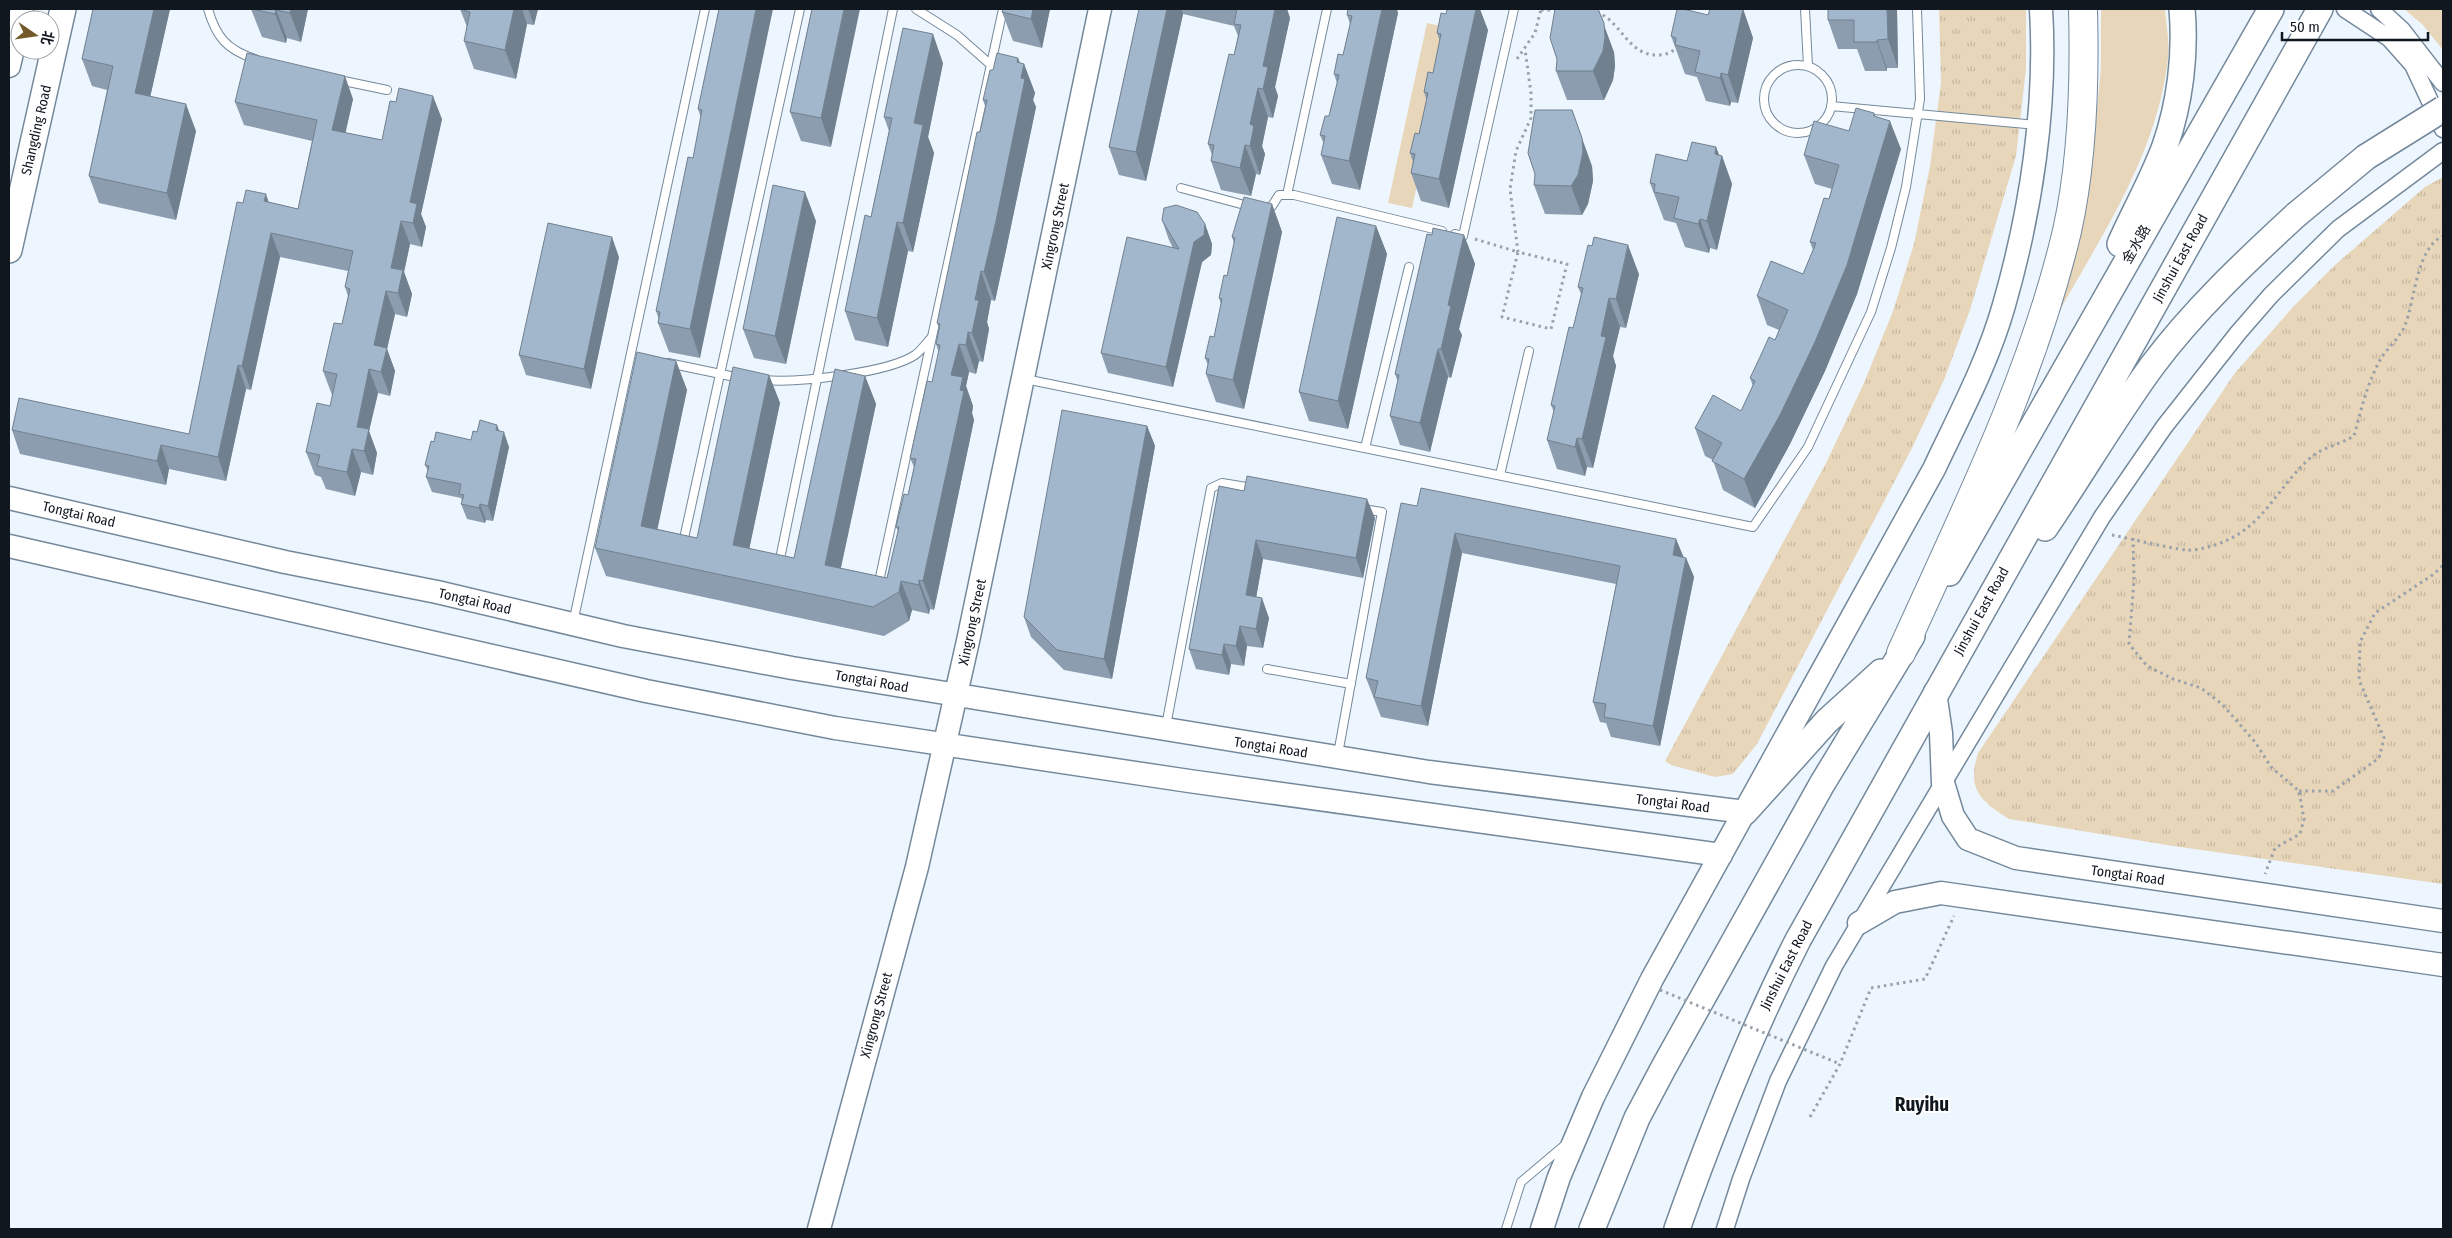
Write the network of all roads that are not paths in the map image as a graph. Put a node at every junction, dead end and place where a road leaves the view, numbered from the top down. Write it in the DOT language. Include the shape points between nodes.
graph roads {
  1 [pos="22,9"];
  2 [pos="63,9"];
  3 [pos="208,9"];
  4 [pos="706,9"];
  5 [pos="800,9"];
  6 [pos="893,9"];
  7 [pos="916,9"];
  8 [pos="1003,9"];
  9 [pos="1100,9"];
  10 [pos="1327,9"];
  11 [pos="1514,9"];
  12 [pos="1805,9"];
  13 [pos="1917,9"];
  14 [pos="2041,9"];
  15 [pos="2083,9"];
  16 [pos="2182,9"];
  17 [pos="2271,9"];
  18 [pos="2320,9"];
  19 [pos="2345,9"];
  20 [pos="2379,9"];
  21 [pos="264,61"];
  22 [pos="990,65"];
  23 [pos="9,66"];
  24 [pos="1808,66"];
  25 [pos="329,78"];
  26 [pos="2443,83"];
  27 [pos="386,90"];
  28 [pos="1831,106"];
  29 [pos="2443,109"];
  30 [pos="1918,114"];
  31 [pos="2038,125"];
  32 [pos="2443,129"];
  33 [pos="2443,151"];
  34 [pos="1181,188"];
  35 [pos="1287,195"];
  36 [pos="9,250"];
  37 [pos="1409,267"];
  38 [pos="932,336"];
  39 [pos="1529,351"];
  40 [pos="631,355"];
  41 [pos="640,357"];
  42 [pos="658,361"];
  43 [pos="2068,364"];
  44 [pos="720,375"];
  45 [pos="817,377"];
  46 [pos="1023,379"];
  47 [pos="1365,448"];
  48 [pos="1500,476"];
  49 [pos="1260,490"];
  50 [pos="9,498"];
  51 [pos="1354,507"];
  52 [pos="685,534"];
  53 [pos="9,546"];
  54 [pos="780,554"];
  55 [pos="880,577"];
  56 [pos="573,624"];
  57 [pos="1901,653"];
  58 [pos="1267,669"];
  59 [pos="1351,684"];
  60 [pos="1935,692"];
  61 [pos="956,696"];
  62 [pos="1165,730"];
  63 [pos="944,744"];
  64 [pos="1337,758"];
  65 [pos="1943,784"];
  66 [pos="1744,812"];
  67 [pos="1721,855"];
  68 [pos="2443,921"];
  69 [pos="1859,923"];
  70 [pos="2443,965"];
  71 [pos="1577,1135"];
  72 [pos="819,1229"];
  73 [pos="1506,1229"];
  74 [pos="1542,1229"];
  75 [pos="1592,1229"];
  76 [pos="1678,1229"];
  77 [pos="1725,1229"];
  1 -- 23 [label="street"];
  2 -- 36 [label="main road, Shangding Road"];
  3 -- 21 [label="lane" via="221,38 236,53"];
  4 -- 40 [label="lane"];
  5 -- 44 [label="lane"];
  6 -- 45 [label="lane"];
  7 -- 22 [label="lane" via="957,35"];
  8 -- 22 [label="lane"];
  9 -- 46 [label="street, Xingrong Street"];
  10 -- 35 [label="lane"];
  11 -- 35 [label="lane" via="1463,236"];
  12 -- 24 [label="lane"];
  13 -- 30 [label="lane"];
  14 -- 31 [label="street" via="2043,76"];
  15 -- 57 [label="highway" via="2081,126 2067,229 2048,303 2027,367"];
  16 -- 43 [label="main road" via="2184,26 2180,74 2175,110 2164,147"];
  17 -- 43 [label="main road, 金水路"];
  18 -- 60 [label="main road, Jinshui East Road"];
  19 -- 32 [label="street" via="2389,38 2413,65"];
  20 -- 26 [label="street" via="2402,30"];
  22 -- 38 [label="lane"];
  24 -- 28 [label="lane" via="1828,82"];
  24 -- 28 [label="lane" via="1788,66 1772,77 1764,96 1769,115 1783,129 1802,133 1819,125"];
  25 -- 27 [label="lane"];
  28 -- 30 [label="lane"];
  29 -- 60 [label="main road, bridge" via="2366,158 2296,215 2195,315 2152,366"];
  30 -- 31 [label="lane"];
  30 -- 48 [label="lane" via="1906,187 1871,312 1808,447 1754,527"];
  31 -- 66 [label="street" via="2019,244 2006,298 1972,391 1934,469"];
  33 -- 65 [label="street" via="2338,229 2238,332 2164,427 2094,531"];
  34 -- 35 [label="lane" via="1266,209 1279,196"];
  37 -- 47 [label="lane"];
  38 -- 45 [label="lane" via="917,354 896,364 861,373"];
  38 -- 55 [label="lane"];
  39 -- 48 [label="lane"];
  40 -- 41 [label="lane"];
  40 -- 56 [label="lane"];
  42 -- 44 [label="lane"];
  43 -- 57 [label="main road"];
  44 -- 45 [label="lane" via="771,381"];
  44 -- 52 [label="lane"];
  45 -- 54 [label="lane"];
  46 -- 47 [label="lane"];
  46 -- 61 [label="street, Xingrong Street"];
  47 -- 48 [label="lane"];
  49 -- 62 [label="lane" via="1222,483 1211,488"];
  50 -- 56 [label="street, Tongtai Road"];
  51 -- 59 [label="lane" via="1382,512"];
  53 -- 63 [label="street" via="646,691 835,728"];
  56 -- 61 [label="street, Tongtai Road" via="792,668"];
  57 -- 66 [label="main road" via="1827,721"];
  57 -- 75 [label="main road" via="1822,784 1664,1067 1637,1118"];
  58 -- 59 [label="lane"];
  59 -- 64 [label="lane"];
  60 -- 65 [label="street, Tongtai Road" via="1941,732"];
  60 -- 76 [label="main road, Jinshui East Road" via="1769,997 1725,1098"];
  61 -- 62 [label="street, Tongtai Road"];
  61 -- 63 [label="street, Xingrong Street"];
  62 -- 64 [label="street, Tongtai Road"];
  63 -- 67 [label="street"];
  63 -- 72 [label="street, Xingrong Street" via="917,867"];
  64 -- 66 [label="street, Tongtai Road"];
  65 -- 68 [label="street, Tongtai Road" via="1953,816 1968,839 2016,858"];
  65 -- 69 [label="street"];
  66 -- 67 [label="street"];
  67 -- 71 [label="street" via="1652,979"];
  69 -- 70 [label="street" via="1895,902 1941,892"];
  69 -- 77 [label="street" via="1834,966 1778,1081"];
  71 -- 73 [label="lane" via="1521,1182"];
  71 -- 74 [label="street"];
}
